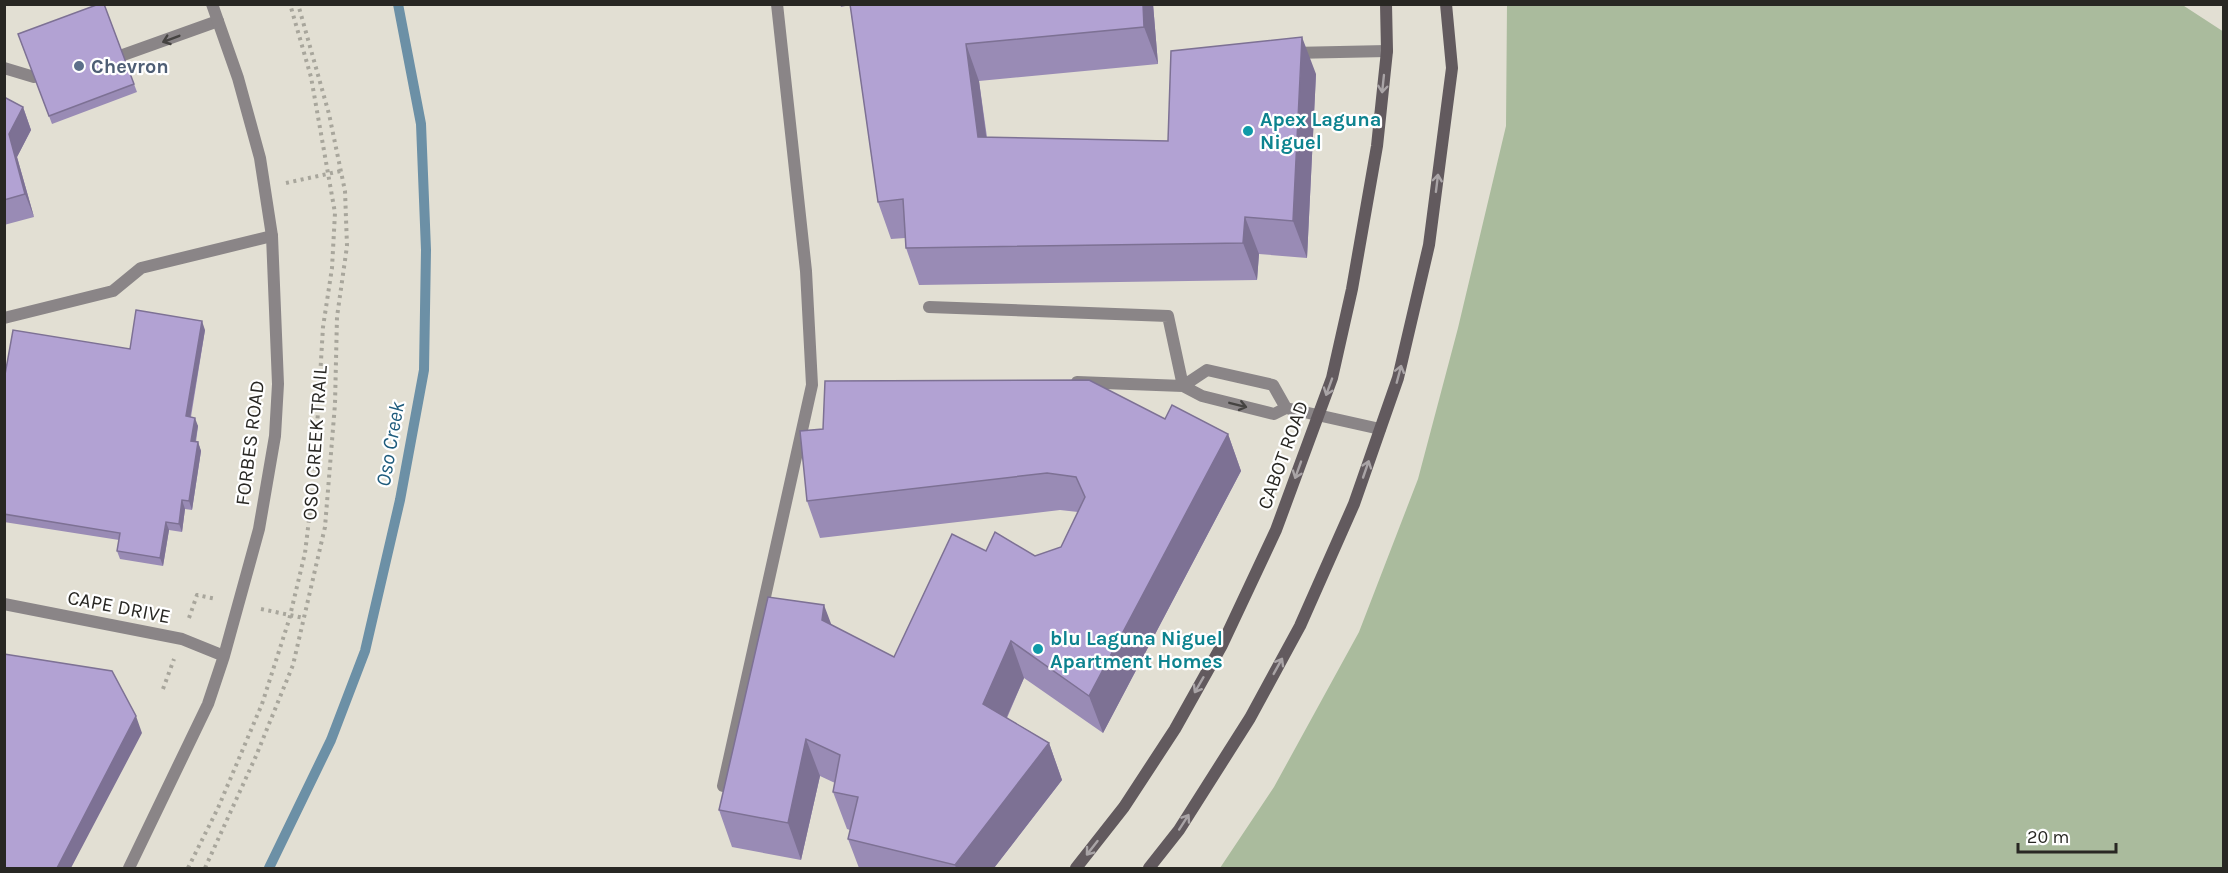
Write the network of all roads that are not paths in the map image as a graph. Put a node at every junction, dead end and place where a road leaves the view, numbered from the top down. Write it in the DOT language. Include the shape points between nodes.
graph roads {
  1 [pos="212,4"];
  2 [pos="777,4"];
  3 [pos="1386,4"];
  4 [pos="1446,4"];
  5 [pos="218,21"];
  6 [pos="1387,51"];
  7 [pos="1282,53"];
  8 [pos="123,55"];
  9 [pos="4,68"];
  10 [pos="34,77"];
  11 [pos="272,236"];
  12 [pos="928,307"];
  13 [pos="4,318"];
  14 [pos="1064,381"];
  15 [pos="1183,386"];
  16 [pos="1286,408"];
  17 [pos="1319,416"];
  18 [pos="1380,429"];
  19 [pos="4,604"];
  20 [pos="224,656"];
  21 [pos="723,786"];
  22 [pos="129,868"];
  23 [pos="1076,868"];
  24 [pos="1149,868"];
  1 -- 5 [label="street, FORBES ROAD"];
  2 -- 21 [label="street" via="818,385"];
  3 -- 6 [label="main road, CABOT ROAD"];
  18 -- 4 [label="main road, one-way" via="1398,378 1429,245 1452,68"];
  5 -- 8 [label="street, one-way"];
  5 -- 11 [label="street, FORBES ROAD" via="260,158"];
  6 -- 7 [label="street"];
  6 -- 17 [label="main road, CABOT ROAD, one-way" via="1377,146 1352,289 1332,378"];
  9 -- 10 [label="street"];
  11 -- 13 [label="street" via="141,268 113,291"];
  11 -- 20 [label="street, FORBES ROAD" via="278,384 275,436 259,529"];
  12 -- 15 [label="street" via="1168,316"];
  14 -- 15 [label="street"];
  15 -- 16 [label="street, one-way" via="1202,396 1274,414"];
  15 -- 16 [label="street" via="1207,370 1273,385"];
  16 -- 17 [label="street"];
  17 -- 18 [label="street"];
  17 -- 23 [label="main road, CABOT ROAD, one-way" via="1276,530 1222,645 1175,729 1124,807"];
  24 -- 18 [label="main road, one-way" via="1179,830 1250,718 1300,626 1354,504"];
  19 -- 20 [label="street, CAPE DRIVE" via="182,639"];
  20 -- 22 [label="street, FORBES ROAD" via="208,704"];
}
